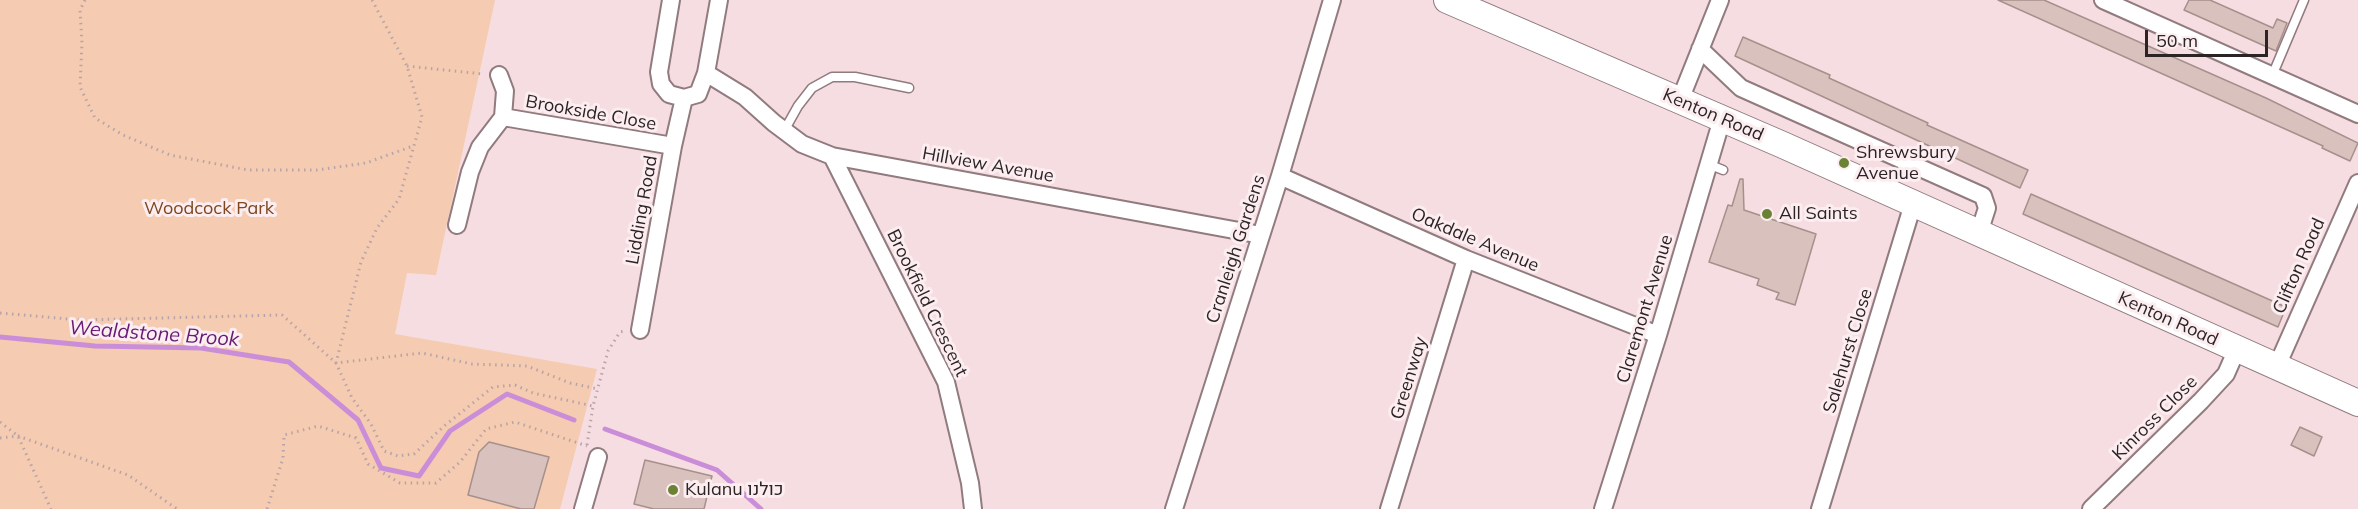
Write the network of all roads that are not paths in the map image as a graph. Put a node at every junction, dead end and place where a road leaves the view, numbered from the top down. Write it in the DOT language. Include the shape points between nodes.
graph roads {
  1 [pos="671,0"];
  2 [pos="718,0"];
  3 [pos="1332,0"];
  4 [pos="1447,0"];
  5 [pos="1720,0"];
  6 [pos="2103,0"];
  7 [pos="2304,0"];
  8 [pos="1700,49"];
  9 [pos="706,73"];
  10 [pos="499,75"];
  11 [pos="2272,76"];
  12 [pos="728,88"];
  13 [pos="909,88"];
  14 [pos="691,96"];
  15 [pos="1680,100"];
  16 [pos="2358,114"];
  17 [pos="503,117"];
  18 [pos="1722,119"];
  19 [pos="784,131"];
  20 [pos="673,146"];
  21 [pos="832,156"];
  22 [pos="1280,176"];
  23 [pos="2358,183"];
  24 [pos="1914,204"];
  25 [pos="457,225"];
  26 [pos="1979,233"];
  27 [pos="1261,235"];
  28 [pos="1466,259"];
  29 [pos="640,330"];
  30 [pos="1658,335"];
  31 [pos="2237,349"];
  32 [pos="2277,366"];
  33 [pos="2358,403"];
  34 [pos="592,452"];
  35 [pos="583,509"];
  36 [pos="974,509"];
  37 [pos="1174,509"];
  38 [pos="1389,509"];
  39 [pos="1603,509"];
  40 [pos="1820,509"];
  41 [pos="2091,509"];
  1 -- 14 [label="street" via="658,72 669,94"];
  2 -- 9 [label="street, Lidding Road"];
  3 -- 22 [label="street, Cranleigh Gardens"];
  4 -- 15 [label="main road, Kenton Road"];
  5 -- 8 [label="street"];
  6 -- 11 [label="street"];
  7 -- 11 [label="lane"];
  8 -- 15 [label="street"];
  8 -- 26 [label="street, Kenton Road" via="1742,88 1983,196 1987,208"];
  9 -- 12 [label="street, Hillview Avenue"];
  9 -- 14 [label="street, Lidding Road"];
  10 -- 17 [label="street, Brookside Close" via="505,91"];
  11 -- 16 [label="street"];
  12 -- 14 [label="street"];
  12 -- 19 [label="street, Hillview Avenue" via="745,97"];
  13 -- 19 [label="lane" via="855,77 832,77 812,88"];
  14 -- 20 [label="street, Lidding Road"];
  15 -- 18 [label="main road, Kenton Road"];
  17 -- 20 [label="street, Brookside Close"];
  17 -- 25 [label="street, Brookside Close" via="480,147"];
  18 -- 24 [label="main road, Kenton Road"];
  18 -- 30 [label="street, Claremont Avenue" via="1716,167"];
  19 -- 21 [label="street, Hillview Avenue" via="802,144"];
  20 -- 29 [label="street, Lidding Road"];
  21 -- 27 [label="street, Hillview Avenue"];
  21 -- 36 [label="street, Brookfield Crescent" via="946,382"];
  22 -- 27 [label="street, Cranleigh Gardens"];
  22 -- 28 [label="street, Oakdale Avenue"];
  23 -- 32 [label="street, Clifton Road"];
  24 -- 26 [label="main road, Kenton Road"];
  24 -- 40 [label="street, Salehurst Close"];
  26 -- 31 [label="main road, Kenton Road"];
  27 -- 37 [label="street, Cranleigh Gardens"];
  28 -- 30 [label="street, Oakdale Avenue"];
  28 -- 38 [label="street, Greenway"];
  30 -- 39 [label="street, Claremont Avenue"];
  31 -- 32 [label="main road, Kenton Road"];
  31 -- 41 [label="street, Kinross Close" via="2220,381"];
  32 -- 33 [label="main road, Kenton Road"];
  34 -- 35 [label="street"];
}
